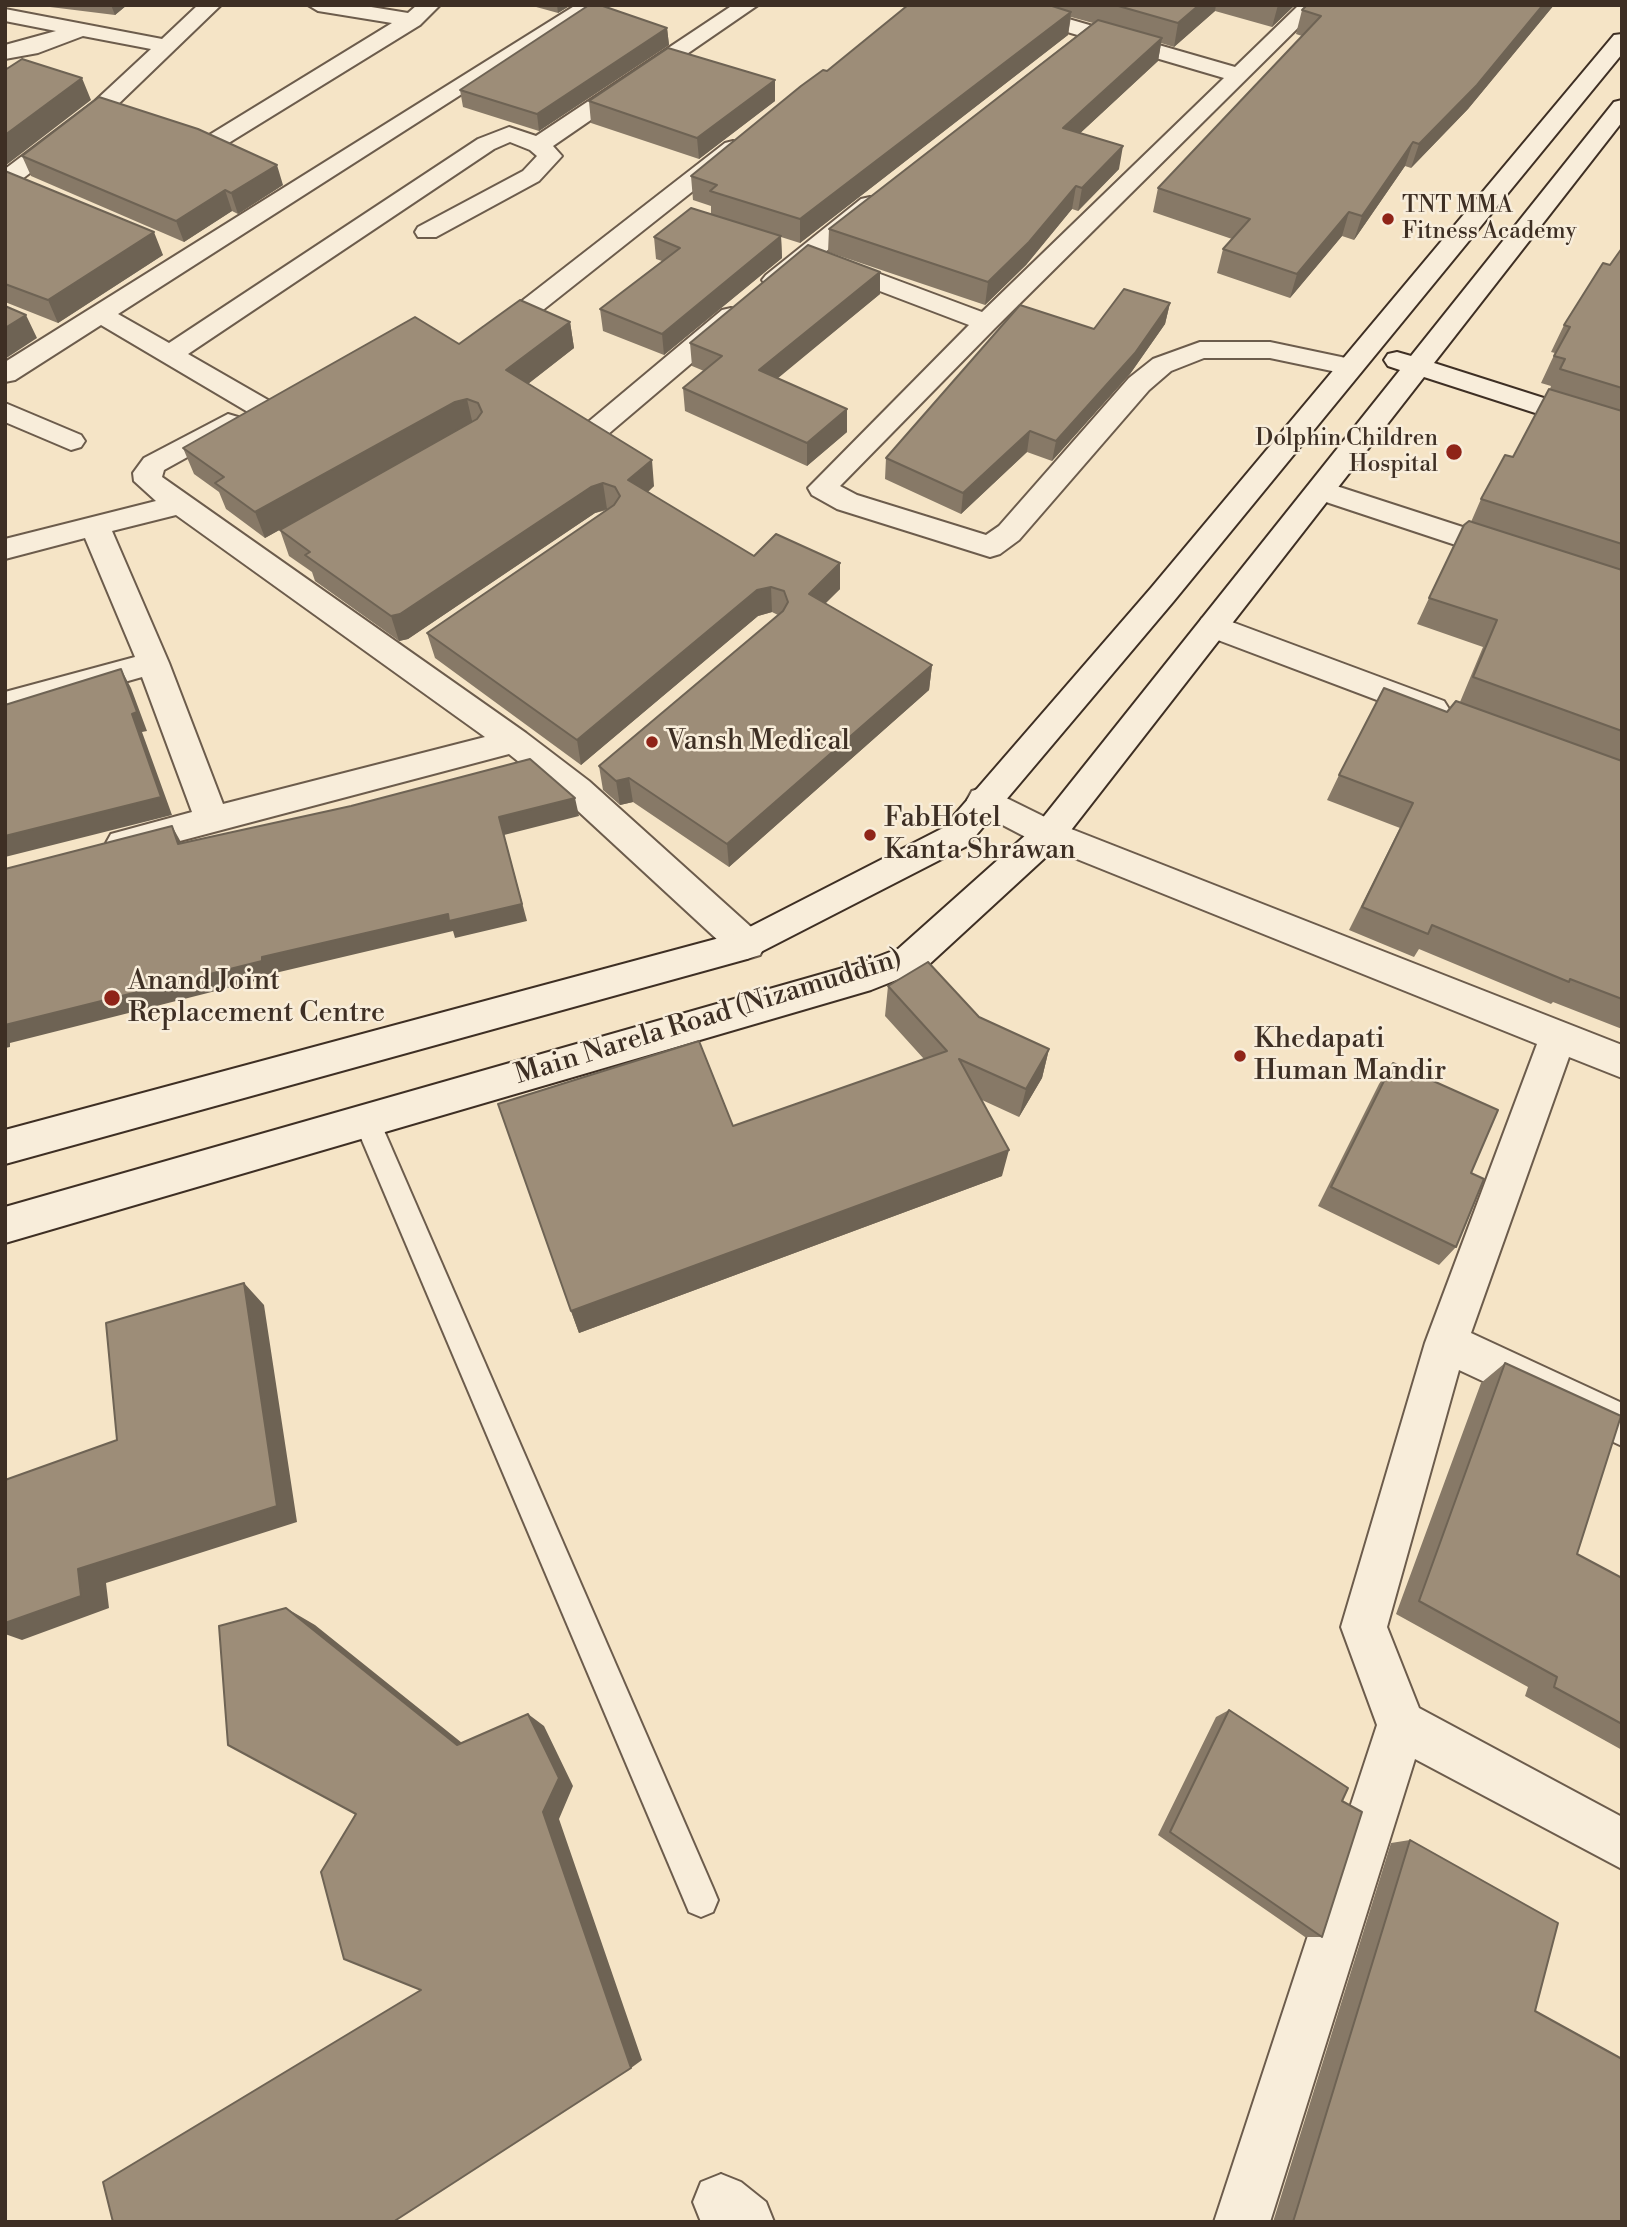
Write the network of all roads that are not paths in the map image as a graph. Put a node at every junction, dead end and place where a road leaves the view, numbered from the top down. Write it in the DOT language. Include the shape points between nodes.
graph roads {
  1 [pos="211,5"];
  2 [pos="318,5"];
  3 [pos="430,5"];
  4 [pos="592,5"];
  5 [pos="748,5"];
  6 [pos="996,5"];
  7 [pos="1311,5"];
  8 [pos="5,15"];
  9 [pos="412,20"];
  10 [pos="82,29"];
  11 [pos="1089,33"];
  12 [pos="1622,40"];
  13 [pos="167,46"];
  14 [pos="1067,50"];
  15 [pos="5,52"];
  16 [pos="1238,75"];
  17 [pos="103,106"];
  18 [pos="1622,107"];
  19 [pos="128,114"];
  20 [pos="755,131"];
  21 [pos="189,134"];
  22 [pos="214,142"];
  23 [pos="538,145"];
  24 [pos="237,152"];
  25 [pos="284,174"];
  26 [pos="7,180"];
  27 [pos="307,184"];
  28 [pos="892,186"];
  29 [pos="34,189"];
  30 [pos="655,206"];
  31 [pos="680,215"];
  32 [pos="427,232"];
  33 [pos="167,246"];
  34 [pos="780,247"];
  35 [pos="805,255"];
  36 [pos="191,257"];
  37 [pos="100,314"];
  38 [pos="986,322"];
  39 [pos="475,350"];
  40 [pos="171,354"];
  41 [pos="1358,358"];
  42 [pos="1420,366"];
  43 [pos="5,374"];
  44 [pos="5,411"];
  45 [pos="597,429"];
  46 [pos="1622,432"];
  47 [pos="71,441"];
  48 [pos="1321,490"];
  49 [pos="180,505"];
  50 [pos="95,526"];
  51 [pos="5,549"];
  52 [pos="1530,559"];
  53 [pos="1213,626"];
  54 [pos="153,663"];
  55 [pos="5,704"];
  56 [pos="1456,717"];
  57 [pos="514,741"];
  58 [pos="984,800"];
  59 [pos="212,820"];
  60 [pos="1049,834"];
  61 [pos="96,850"];
  62 [pos="747,945"];
  63 [pos="1558,1037"];
  64 [pos="1622,1062"];
  65 [pos="366,1119"];
  66 [pos="5,1147"];
  67 [pos="5,1225"];
  68 [pos="1446,1343"];
  69 [pos="1622,1425"];
  70 [pos="1401,1725"];
  71 [pos="1622,1844"];
  72 [pos="701,1900"];
  73 [pos="1242,2222"];
  1 -- 13 [label="street"];
  2 -- 9 [label="street"];
  3 -- 9 [label="street"];
  4 -- 27 [label="street"];
  5 -- 23 [label="street"];
  6 -- 11 [label="street"];
  7 -- 16 [label="street"];
  8 -- 10 [label="street"];
  9 -- 22 [label="street"];
  10 -- 13 [label="street"];
  10 -- 15 [label="street"];
  11 -- 14 [label="street"];
  11 -- 16 [label="street"];
  12 -- 41 [label="street, Main Narela Road (Nizamuddin)"];
  13 -- 17 [label="street"];
  16 -- 38 [label="street"];
  17 -- 19 [label="street"];
  17 -- 26 [label="street"];
  18 -- 42 [label="street, Main Narela Road (Nizamuddin)"];
  20 -- 30 [label="street"];
  21 -- 22 [label="street"];
  22 -- 24 [label="street"];
  23 -- 32 [label="street" via="550,156 531,176"];
  23 -- 40 [label="street" via="509,134 486,144"];
  25 -- 27 [label="street"];
  26 -- 29 [label="street"];
  27 -- 36 [label="street"];
  28 -- 35 [label="street"];
  30 -- 31 [label="street"];
  30 -- 39 [label="street"];
  33 -- 36 [label="street"];
  34 -- 35 [label="street"];
  35 -- 38 [label="street"];
  35 -- 45 [label="street"];
  36 -- 37 [label="street"];
  37 -- 40 [label="street"];
  37 -- 43 [label="street" via="51,332"];
  38 -- 41 [label="street" via="822,488 847,502 990,547 1009,533 1139,384 1162,365 1200,350 1270,350"];
  40 -- 49 [label="street" via="269,400 154,464 147,473 148,481"];
  41 -- 42 [label="street"];
  41 -- 58 [label="street, Main Narela Road (Nizamuddin)"];
  42 -- 46 [label="street"];
  42 -- 48 [label="street, Main Narela Road (Nizamuddin)"];
  44 -- 47 [label="street"];
  48 -- 52 [label="street"];
  48 -- 53 [label="street, Main Narela Road (Nizamuddin)"];
  49 -- 50 [label="street"];
  49 -- 57 [label="street" via="270,552 412,655"];
  50 -- 51 [label="street"];
  50 -- 54 [label="street"];
  53 -- 56 [label="street"];
  53 -- 60 [label="street, Main Narela Road (Nizamuddin)"];
  54 -- 55 [label="street"];
  54 -- 59 [label="street"];
  57 -- 59 [label="street"];
  57 -- 62 [label="street" via="587,781"];
  58 -- 60 [label="street"];
  58 -- 62 [label="street, Main Narela Road (Nizamuddin)" via="955,837"];
  59 -- 61 [label="street"];
  60 -- 63 [label="street"];
  60 -- 65 [label="street, Main Narela Road (Nizamuddin)" via="911,958 871,975"];
  62 -- 66 [label="street, Main Narela Road (Nizamuddin)"];
  63 -- 64 [label="street"];
  63 -- 68 [label="street"];
  65 -- 67 [label="street, Main Narela Road (Nizamuddin)"];
  65 -- 72 [label="lane"];
  68 -- 69 [label="street"];
  68 -- 70 [label="street" via="1364,1627"];
  70 -- 71 [label="street"];
  70 -- 73 [label="street"];
}
